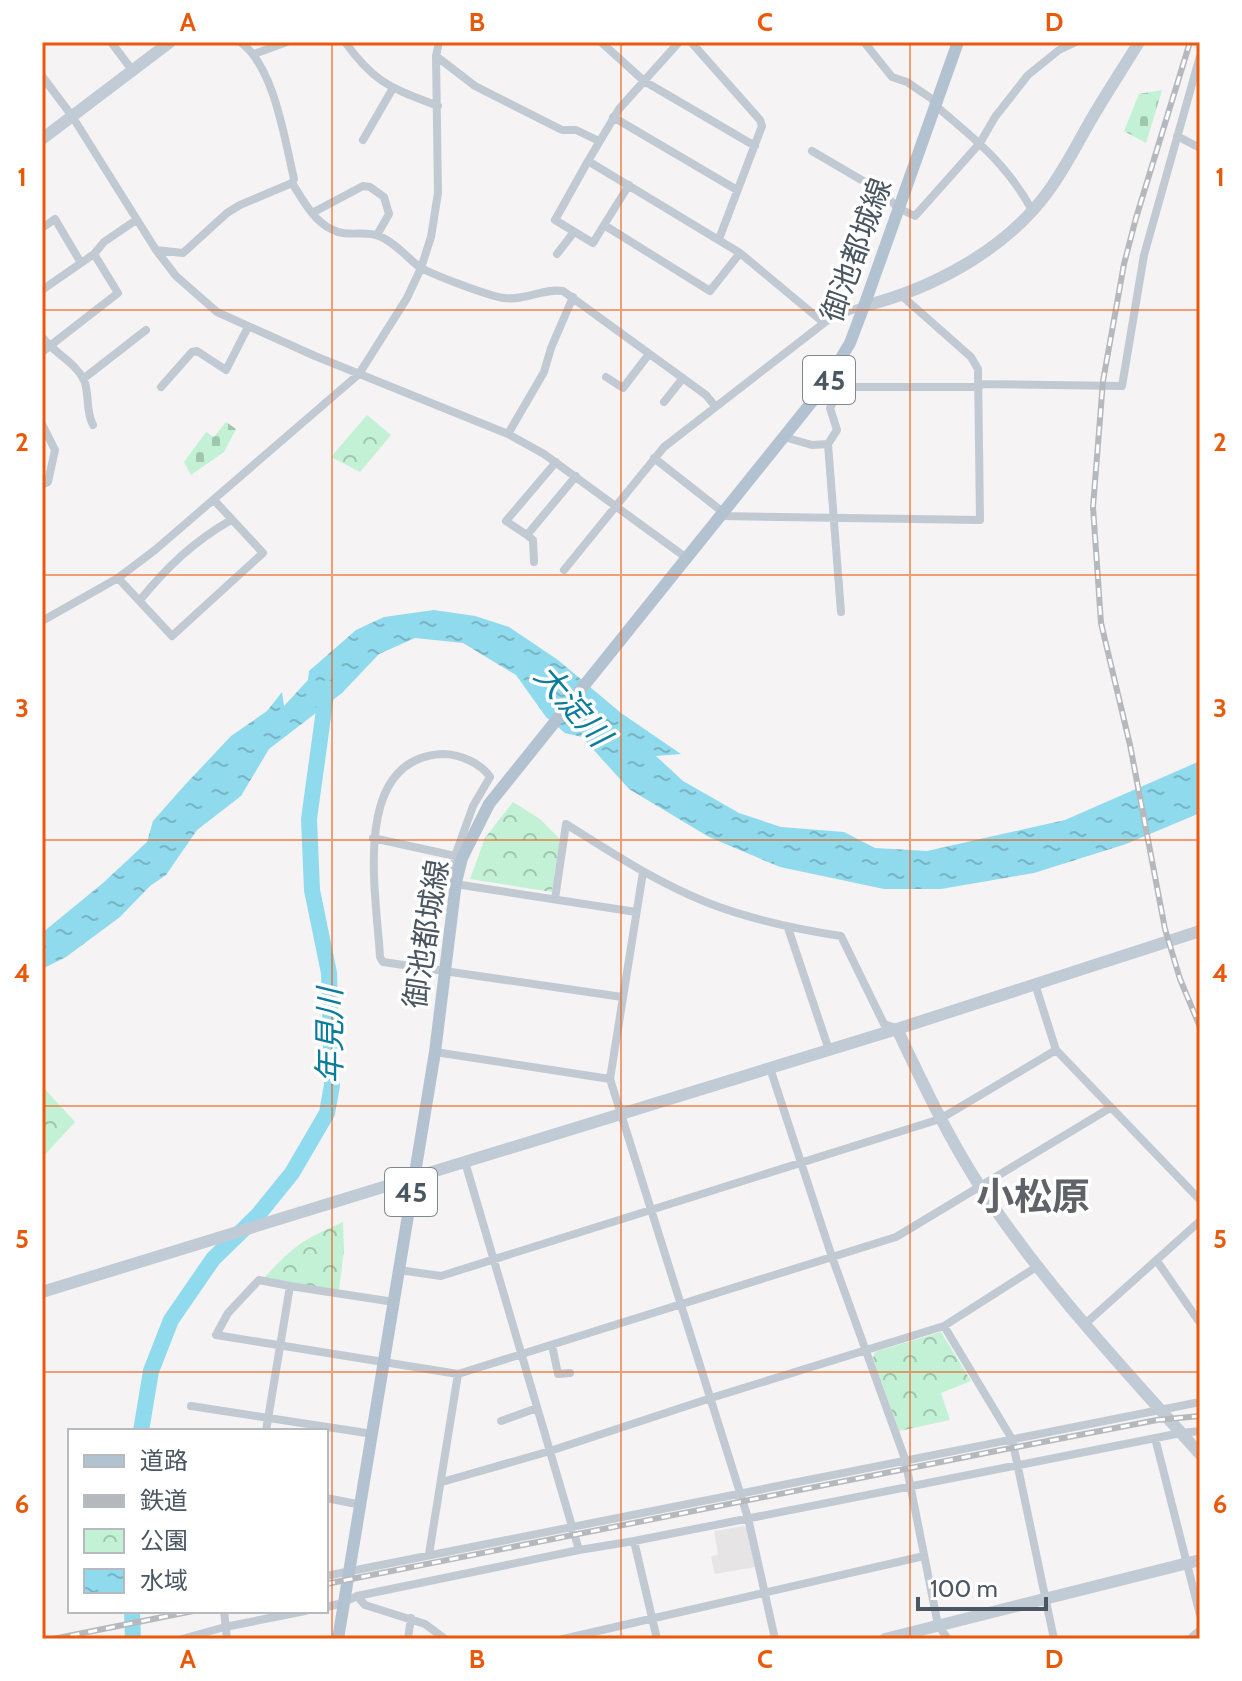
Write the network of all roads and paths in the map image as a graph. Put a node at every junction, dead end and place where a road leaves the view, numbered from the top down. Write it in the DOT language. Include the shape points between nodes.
graph roads {
  1 [pos="111,42"];
  2 [pos="170,42"];
  3 [pos="240,42"];
  4 [pos="287,42"];
  5 [pos="345,42"];
  6 [pos="439,42"];
  7 [pos="679,42"];
  8 [pos="691,42"];
  9 [pos="864,42"];
  10 [pos="958,42"];
  11 [pos="1076,42"];
  12 [pos="1139,42"];
  13 [pos="606,44"];
  14 [pos="254,54"];
  15 [pos="436,56"];
  16 [pos="1200,56"];
  17 [pos="132,70"];
  18 [pos="42,76"];
  19 [pos="644,81"];
  20 [pos="393,88"];
  21 [pos="438,106"];
  22 [pos="936,106"];
  23 [pos="72,116"];
  24 [pos="613,117"];
  25 [pos="1177,136"];
  26 [pos="42,139"];
  27 [pos="363,140"];
  28 [pos="599,141"];
  29 [pos="980,143"];
  30 [pos="755,146"];
  31 [pos="1200,148"];
  32 [pos="812,151"];
  33 [pos="588,161"];
  34 [pos="292,183"];
  35 [pos="629,185"];
  36 [pos="737,190"];
  37 [pos="898,208"];
  38 [pos="1032,210"];
  39 [pos="312,213"];
  40 [pos="136,220"];
  41 [pos="604,225"];
  42 [pos="42,228"];
  43 [pos="574,232"];
  44 [pos="377,235"];
  45 [pos="719,239"];
  46 [pos="156,250"];
  47 [pos="740,253"];
  48 [pos="94,254"];
  49 [pos="557,254"];
  50 [pos="81,263"];
  51 [pos="421,268"];
  52 [pos="42,290"];
  53 [pos="902,296"];
  54 [pos="573,297"];
  55 [pos="864,306"];
  56 [pos="824,323"];
  57 [pos="248,327"];
  58 [pos="146,330"];
  59 [pos="42,337"];
  60 [pos="46,350"];
  61 [pos="649,354"];
  62 [pos="359,374"];
  63 [pos="606,377"];
  64 [pos="683,378"];
  65 [pos="83,379"];
  66 [pos="978,386"];
  67 [pos="161,387"];
  68 [pos="664,402"];
  69 [pos="715,406"];
  70 [pos="42,424"];
  71 [pos="93,425"];
  72 [pos="508,434"];
  73 [pos="784,437"];
  74 [pos="828,444"];
  75 [pos="654,458"];
  76 [pos="556,462"];
  77 [pos="576,476"];
  78 [pos="42,485"];
  79 [pos="214,500"];
  80 [pos="615,507"];
  81 [pos="723,514"];
  82 [pos="835,518"];
  83 [pos="231,520"];
  84 [pos="527,535"];
  85 [pos="688,559"];
  86 [pos="534,562"];
  87 [pos="564,570"];
  88 [pos="118,578"];
  89 [pos="140,600"];
  90 [pos="841,612"];
  91 [pos="42,621"];
  92 [pos="373,838"];
  93 [pos="455,856"];
  94 [pos="643,872"];
  95 [pos="455,884"];
  96 [pos="555,899"];
  97 [pos="636,912"];
  98 [pos="788,928"];
  99 [pos="1200,931"];
  100 [pos="445,973"];
  101 [pos="1035,984"];
  102 [pos="622,997"];
  103 [pos="897,1029"];
  104 [pos="829,1050"];
  105 [pos="1056,1050"];
  106 [pos="435,1052"];
  107 [pos="770,1068"];
  108 [pos="610,1079"];
  109 [pos="1110,1108"];
  110 [pos="620,1114"];
  111 [pos="940,1119"];
  112 [pos="465,1162"];
  113 [pos="802,1163"];
  114 [pos="414,1177"];
  115 [pos="980,1186"];
  116 [pos="1200,1200"];
  117 [pos="651,1209"];
  118 [pos="1200,1221"];
  119 [pos="832,1257"];
  120 [pos="493,1259"];
  121 [pos="1157,1261"];
  122 [pos="1038,1266"];
  123 [pos="399,1270"];
  124 [pos="290,1286"];
  125 [pos="42,1292"];
  126 [pos="394,1302"];
  127 [pos="680,1303"];
  128 [pos="1200,1323"];
  129 [pos="1085,1324"];
  130 [pos="944,1326"];
  131 [pos="552,1345"];
  132 [pos="280,1346"];
  133 [pos="867,1350"];
  134 [pos="522,1355"];
  135 [pos="384,1364"];
  136 [pos="570,1373"];
  137 [pos="458,1374"];
  138 [pos="711,1398"];
  139 [pos="1200,1402"];
  140 [pos="191,1406"];
  141 [pos="537,1408"];
  142 [pos="1161,1410"];
  143 [pos="268,1417"];
  144 [pos="501,1421"];
  145 [pos="266,1429"];
  146 [pos="1200,1431"];
  147 [pos="1181,1433"];
  148 [pos="373,1434"];
  149 [pos="1155,1438"];
  150 [pos="1012,1439"];
  151 [pos="550,1451"];
  152 [pos="1200,1454"];
  153 [pos="905,1459"];
  154 [pos="1017,1464"];
  155 [pos="442,1482"];
  156 [pos="911,1486"];
  157 [pos="739,1493"];
  158 [pos="328,1498"];
  159 [pos="362,1505"];
  160 [pos="748,1518"];
  161 [pos="573,1525"];
  162 [pos="634,1541"];
  163 [pos="579,1550"];
  164 [pos="429,1554"];
  165 [pos="924,1556"];
  166 [pos="1193,1562"];
  167 [pos="351,1571"];
  168 [pos="328,1576"];
  169 [pos="765,1593"];
  170 [pos="357,1596"];
  171 [pos="1046,1598"];
  172 [pos="343,1603"];
  173 [pos="328,1607"];
  174 [pos="224,1613"];
  175 [pos="295,1613"];
  176 [pos="1200,1615"];
  177 [pos="411,1618"];
  178 [pos="652,1619"];
  179 [pos="938,1625"];
  180 [pos="225,1627"];
  181 [pos="1200,1630"];
  182 [pos="182,1639"];
  183 [pos="227,1639"];
  184 [pos="338,1639"];
  185 [pos="408,1639"];
  186 [pos="445,1639"];
  187 [pos="563,1639"];
  188 [pos="657,1639"];
  189 [pos="775,1639"];
  190 [pos="885,1639"];
  191 [pos="948,1639"];
  192 [pos="1054,1639"];
  193 [pos="1190,1639"];
  1 -- 17 [label="street"];
  2 -- 17 [label="street"];
  3 -- 14 [label="street"];
  4 -- 14 [label="street"];
  5 -- 20 [label="street" via="362,67"];
  6 -- 15 [label="street"];
  7 -- 19 [label="street"];
  8 -- 30 [label="street" via="760,120"];
  9 -- 22 [label="street" via="892,77 907,82"];
  10 -- 22 [label="main road, 御池都城線 / 45"];
  11 -- 29 [label="street" via="1028,75"];
  12 -- 38 [label="street"];
  13 -- 19 [label="street"];
  14 -- 34 [label="street" via="280,119"];
  15 -- 21 [label="street"];
  15 -- 28 [label="street" via="475,86 562,130"];
  16 -- 25 [label="street"];
  17 -- 23 [label="street"];
  18 -- 23 [label="street"];
  19 -- 24 [label="street"];
  19 -- 30 [label="street"];
  20 -- 21 [label="street"];
  20 -- 27 [label="street"];
  21 -- 51 [label="street" via="438,193"];
  22 -- 29 [label="street"];
  22 -- 37 [label="main road, 御池都城線 / 45"];
  23 -- 26 [label="street"];
  23 -- 40 [label="street"];
  24 -- 28 [label="street"];
  24 -- 36 [label="street"];
  25 -- 31 [label="street"];
  25 -- 66 [label="street" via="1144,255 1122,386"];
  28 -- 33 [label="street"];
  29 -- 37 [label="street" via="915,216"];
  29 -- 38 [label="street" via="1017,182"];
  30 -- 36 [label="street"];
  32 -- 37 [label="street" via="882,192"];
  33 -- 35 [label="street"];
  33 -- 43 [label="street" via="555,220"];
  34 -- 39 [label="street"];
  34 -- 46 [label="street" via="227,213 183,253"];
  35 -- 41 [label="street"];
  35 -- 45 [label="street"];
  36 -- 45 [label="street"];
  37 -- 55 [label="main road, 御池都城線 / 45"];
  38 -- 53 [label="street" via="990,249"];
  39 -- 44 [label="street" via="346,235"];
  39 -- 44 [label="street" via="370,187 384,197 389,214"];
  40 -- 46 [label="street"];
  40 -- 48 [label="street"];
  41 -- 43 [label="street" via="593,243"];
  41 -- 47 [label="street" via="710,291"];
  42 -- 50 [label="street" via="55,219"];
  43 -- 49 [label="street"];
  44 -- 51 [label="street"];
  45 -- 47 [label="street"];
  46 -- 57 [label="street" via="203,302"];
  47 -- 56 [label="street"];
  48 -- 50 [label="street"];
  48 -- 60 [label="street" via="118,293"];
  50 -- 52 [label="street"];
  51 -- 54 [label="street" via="505,299 553,289"];
  51 -- 62 [label="street"];
  53 -- 55 [label="street"];
  53 -- 66 [label="street" via="971,357"];
  54 -- 61 [label="street"];
  54 -- 72 [label="street" via="544,372"];
  55 -- 56 [label="street"];
  55 -- 73 [label="main road, 御池都城線 / 45" via="841,361"];
  56 -- 69 [label="street"];
  57 -- 62 [label="street"];
  57 -- 67 [label="street" via="226,370 192,352"];
  58 -- 65 [label="street"];
  59 -- 60 [label="street"];
  60 -- 65 [label="street"];
  61 -- 63 [label="street" via="623,388"];
  61 -- 64 [label="street"];
  62 -- 72 [label="street"];
  62 -- 79 [label="street"];
  64 -- 68 [label="street"];
  64 -- 69 [label="street"];
  65 -- 71 [label="street"];
  66 -- 74 [label="street" via="843,389 830,408 837,430"];
  66 -- 82 [label="street" via="980,520"];
  69 -- 75 [label="street"];
  70 -- 78 [label="street" via="55,450 48,482"];
  72 -- 76 [label="street"];
  73 -- 74 [label="street"];
  73 -- 81 [label="main road, 御池都城線 / 45"];
  74 -- 82 [label="street"];
  75 -- 80 [label="street"];
  75 -- 81 [label="street"];
  76 -- 77 [label="street"];
  76 -- 84 [label="street" via="506,521"];
  77 -- 80 [label="street"];
  77 -- 84 [label="street"];
  79 -- 83 [label="street"];
  79 -- 88 [label="street"];
  80 -- 85 [label="street"];
  80 -- 87 [label="street"];
  81 -- 82 [label="street"];
  81 -- 85 [label="main road, 御池都城線 / 45"];
  82 -- 90 [label="street"];
  83 -- 89 [label="street" via="199,538"];
  83 -- 89 [label="street" via="263,553 172,636"];
  84 -- 86 [label="street" via="533,540"];
  85 -- 95 [label="main road, 御池都城線 / 45" via="489,804"];
  88 -- 89 [label="street"];
  88 -- 91 [label="street"];
  92 -- 93 [label="street"];
  92 -- 93 [label="street" via="382,796 406,766 443,754 462,757 490,777"];
  92 -- 100 [label="street" via="380,957 383,962"];
  93 -- 95 [label="street" via="450,878"];
  94 -- 96 [label="street" via="566,824"];
  94 -- 97 [label="street"];
  94 -- 98 [label="street" via="709,903"];
  95 -- 96 [label="street"];
  95 -- 100 [label="main road, 御池都城線 / 45"];
  96 -- 97 [label="street"];
  97 -- 102 [label="street"];
  98 -- 103 [label="street" via="841,936 884,1024"];
  98 -- 104 [label="street"];
  99 -- 101 [label="street"];
  100 -- 102 [label="street"];
  100 -- 106 [label="main road, 御池都城線 / 45"];
  101 -- 103 [label="street"];
  101 -- 105 [label="street"];
  102 -- 108 [label="street"];
  103 -- 104 [label="street"];
  103 -- 111 [label="street"];
  104 -- 107 [label="street"];
  105 -- 109 [label="street"];
  105 -- 111 [label="street"];
  106 -- 108 [label="street"];
  106 -- 114 [label="main road, 御池都城線 / 45"];
  107 -- 110 [label="street"];
  107 -- 113 [label="street"];
  108 -- 110 [label="street"];
  109 -- 115 [label="street"];
  109 -- 116 [label="street"];
  110 -- 112 [label="street"];
  110 -- 117 [label="street"];
  111 -- 113 [label="street"];
  111 -- 115 [label="street"];
  112 -- 114 [label="street"];
  112 -- 120 [label="street"];
  113 -- 117 [label="street"];
  113 -- 119 [label="street"];
  114 -- 123 [label="main road, 御池都城線 / 45"];
  114 -- 125 [label="street"];
  115 -- 119 [label="street" via="896,1237"];
  115 -- 122 [label="street"];
  117 -- 120 [label="street"];
  117 -- 127 [label="street"];
  118 -- 121 [label="street"];
  119 -- 127 [label="street"];
  119 -- 133 [label="street"];
  120 -- 123 [label="street" via="441,1276"];
  120 -- 134 [label="street"];
  121 -- 128 [label="street"];
  121 -- 129 [label="street"];
  122 -- 129 [label="street"];
  122 -- 130 [label="street"];
  123 -- 126 [label="main road, 御池都城線 / 45"];
  124 -- 126 [label="street"];
  124 -- 132 [label="street"];
  124 -- 132 [label="street" via="259,1280 228,1313 216,1335"];
  126 -- 135 [label="main road, 御池都城線 / 45"];
  127 -- 131 [label="street"];
  127 -- 138 [label="street"];
  129 -- 142 [label="street"];
  130 -- 133 [label="street"];
  130 -- 150 [label="street"];
  131 -- 134 [label="street"];
  131 -- 136 [label="street" via="558,1374"];
  132 -- 135 [label="street"];
  132 -- 143 [label="street"];
  133 -- 138 [label="street"];
  133 -- 153 [label="street"];
  134 -- 137 [label="street"];
  134 -- 141 [label="street"];
  135 -- 137 [label="street"];
  135 -- 148 [label="main road, 御池都城線 / 45"];
  137 -- 155 [label="street"];
  138 -- 151 [label="street"];
  138 -- 157 [label="street"];
  139 -- 142 [label="street"];
  140 -- 143 [label="street"];
  141 -- 144 [label="street"];
  141 -- 151 [label="street"];
  142 -- 147 [label="street"];
  142 -- 150 [label="street"];
  143 -- 145 [label="street"];
  143 -- 148 [label="street"];
  146 -- 147 [label="street"];
  147 -- 149 [label="street"];
  147 -- 152 [label="street"];
  148 -- 159 [label="main road, 御池都城線 / 45"];
  149 -- 154 [label="street"];
  149 -- 166 [label="street"];
  150 -- 153 [label="street"];
  150 -- 154 [label="street"];
  151 -- 155 [label="street"];
  151 -- 161 [label="street"];
  153 -- 156 [label="street"];
  153 -- 157 [label="street"];
  154 -- 156 [label="street"];
  154 -- 171 [label="street"];
  155 -- 164 [label="street"];
  156 -- 160 [label="street"];
  156 -- 165 [label="street"];
  157 -- 160 [label="street"];
  157 -- 161 [label="street"];
  158 -- 159 [label="street"];
  159 -- 167 [label="main road, 御池都城線 / 45"];
  160 -- 162 [label="street"];
  160 -- 169 [label="street"];
  161 -- 163 [label="street"];
  161 -- 164 [label="street"];
  162 -- 163 [label="street"];
  162 -- 178 [label="street"];
  163 -- 170 [label="street"];
  164 -- 167 [label="street"];
  165 -- 169 [label="street"];
  165 -- 179 [label="street"];
  166 -- 171 [label="street"];
  166 -- 176 [label="street"];
  167 -- 168 [label="street"];
  167 -- 172 [label="main road, 御池都城線 / 45"];
  169 -- 178 [label="street"];
  169 -- 189 [label="street"];
  170 -- 172 [label="street"];
  170 -- 177 [label="street" via="365,1605"];
  171 -- 179 [label="street"];
  171 -- 192 [label="street"];
  172 -- 173 [label="street"];
  172 -- 184 [label="main road, 御池都城線 / 45"];
  174 -- 180 [label="street"];
  175 -- 180 [label="street"];
  177 -- 185 [label="street"];
  177 -- 186 [label="street"];
  178 -- 187 [label="street"];
  178 -- 188 [label="street"];
  179 -- 190 [label="street"];
  179 -- 191 [label="street"];
  180 -- 182 [label="street"];
  180 -- 183 [label="street"];
  181 -- 193 [label="street"];
}
